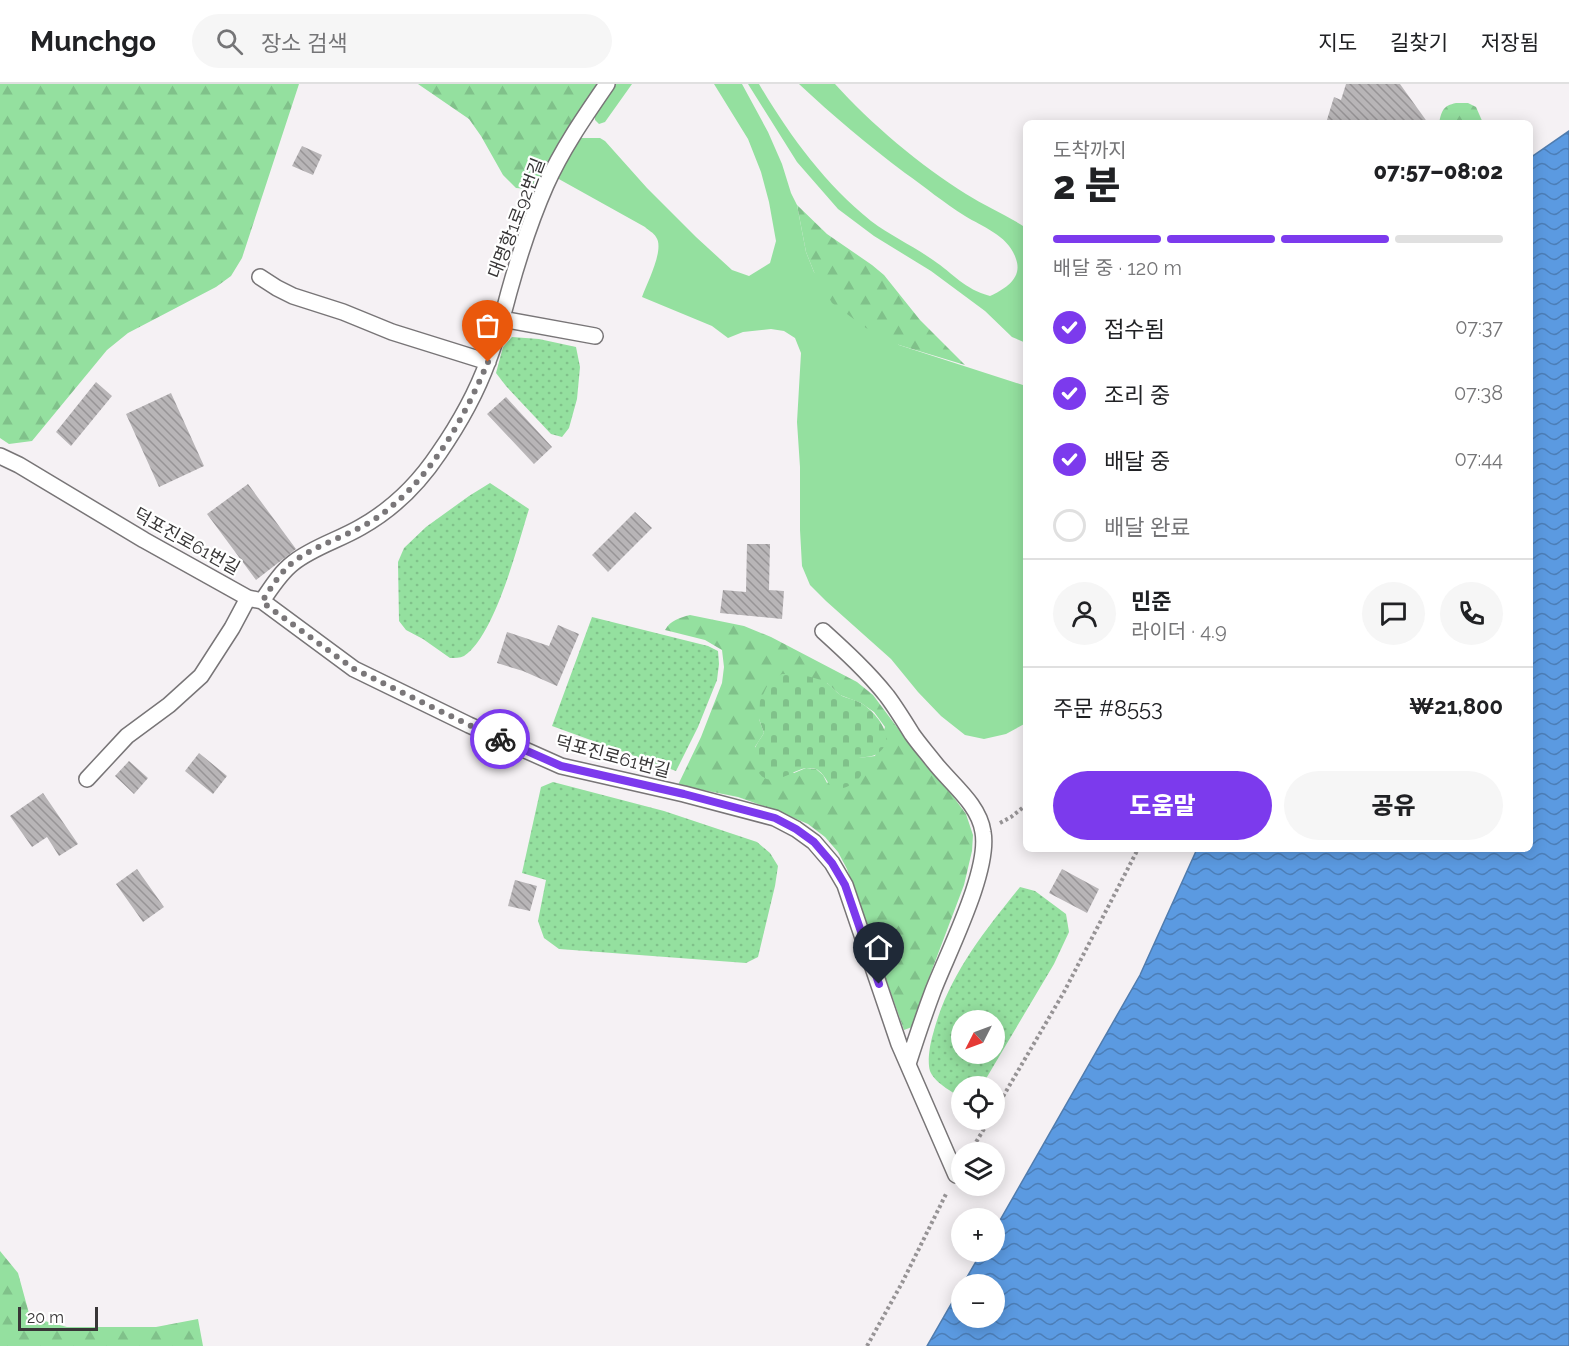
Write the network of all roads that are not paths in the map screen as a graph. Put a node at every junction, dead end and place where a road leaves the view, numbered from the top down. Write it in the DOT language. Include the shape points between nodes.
graph roads {
  1 [pos="607,84"];
  2 [pos="260,277"];
  3 [pos="502,319"];
  4 [pos="595,336"];
  5 [pos="488,362"];
  6 [pos="0,456"];
  7 [pos="255,600"];
  8 [pos="823,631"];
  9 [pos="87,779"];
  10 [pos="908,1064"];
  11 [pos="951,1163"];
  1 -- 3 [label="lane, 대명항1로92번길" via="571,137 546,184"];
  2 -- 5 [label="lane" via="293,296"];
  3 -- 4 [label="lane"];
  3 -- 5 [label="lane, 대명항1로92번길"];
  5 -- 7 [label="lane, 대명항1로92번길" via="472,399 420,479 377,517 293,563"];
  6 -- 7 [label="lane, 덕포진로61번길"];
  7 -- 9 [label="lane, 대명항1로92번길" via="201,676 127,736"];
  7 -- 10 [label="lane, 덕포진로61번길" via="354,669 561,766 775,818 796,829 814,842 845,885"];
  8 -- 10 [label="lane" via="887,696 914,737 967,799 983,831 978,878"];
  10 -- 11 [label="lane, 덕포진로61번길"];
}
